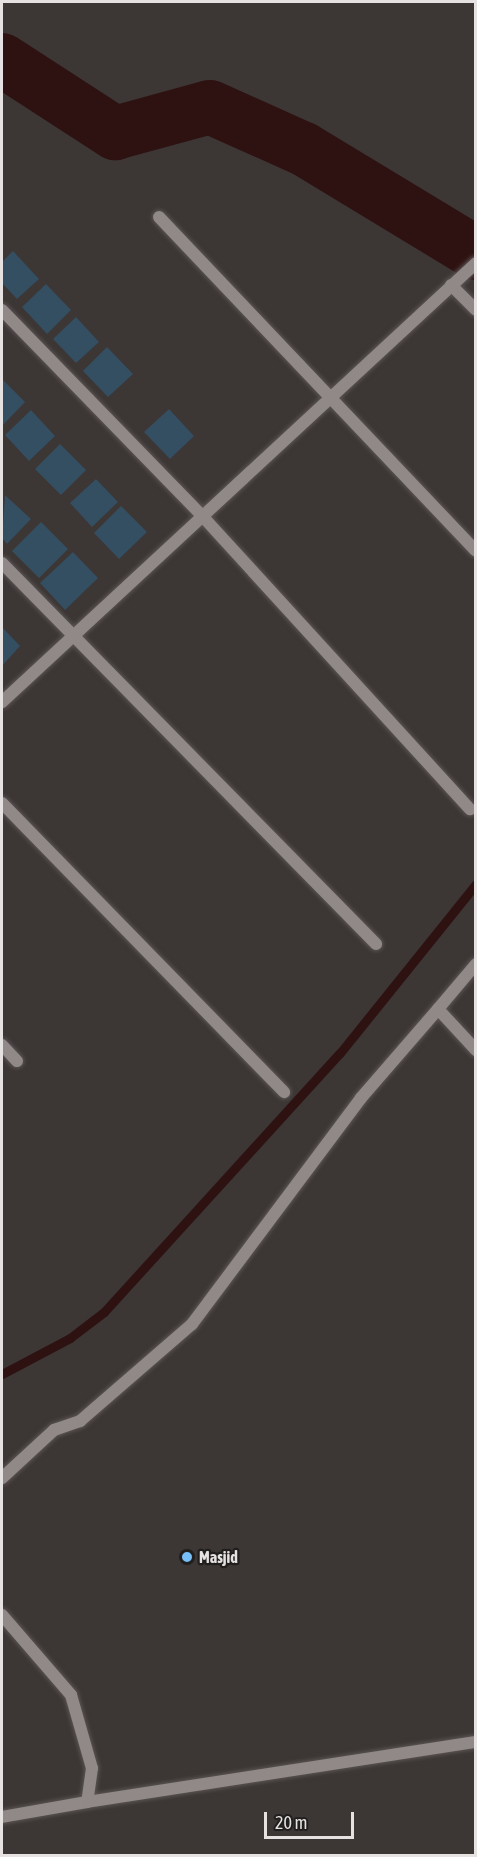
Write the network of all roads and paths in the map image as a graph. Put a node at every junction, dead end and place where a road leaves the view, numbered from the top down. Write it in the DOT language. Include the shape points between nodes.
graph roads {
  1 [pos="159,217"];
  2 [pos="476,263"];
  3 [pos="452,285"];
  4 [pos="2,310"];
  5 [pos="476,310"];
  6 [pos="333,398"];
  7 [pos="205,519"];
  8 [pos="476,551"];
  9 [pos="2,563"];
  10 [pos="75,636"];
  11 [pos="2,702"];
  12 [pos="2,803"];
  13 [pos="470,809"];
  14 [pos="376,944"];
  15 [pos="476,964"];
  16 [pos="438,1009"];
  17 [pos="2,1046"];
  18 [pos="476,1050"];
  19 [pos="17,1061"];
  20 [pos="284,1092"];
  21 [pos="2,1478"];
  22 [pos="2,1615"];
  23 [pos="476,1742"];
  24 [pos="87,1802"];
  25 [pos="2,1818"];
  1 -- 6 [label="street"];
  2 -- 3 [label="street"];
  3 -- 5 [label="street"];
  3 -- 6 [label="street"];
  4 -- 7 [label="street"];
  6 -- 7 [label="street"];
  6 -- 8 [label="street"];
  7 -- 10 [label="street"];
  7 -- 13 [label="street"];
  9 -- 10 [label="street"];
  10 -- 11 [label="street"];
  10 -- 14 [label="street"];
  12 -- 20 [label="street"];
  15 -- 16 [label="street"];
  16 -- 18 [label="street"];
  16 -- 21 [label="street" via="361,1098 192,1324 80,1421 54,1430"];
  17 -- 19 [label="street"];
  22 -- 24 [label="street" via="71,1695 92,1768"];
  23 -- 24 [label="street"];
  24 -- 25 [label="street"];
}
